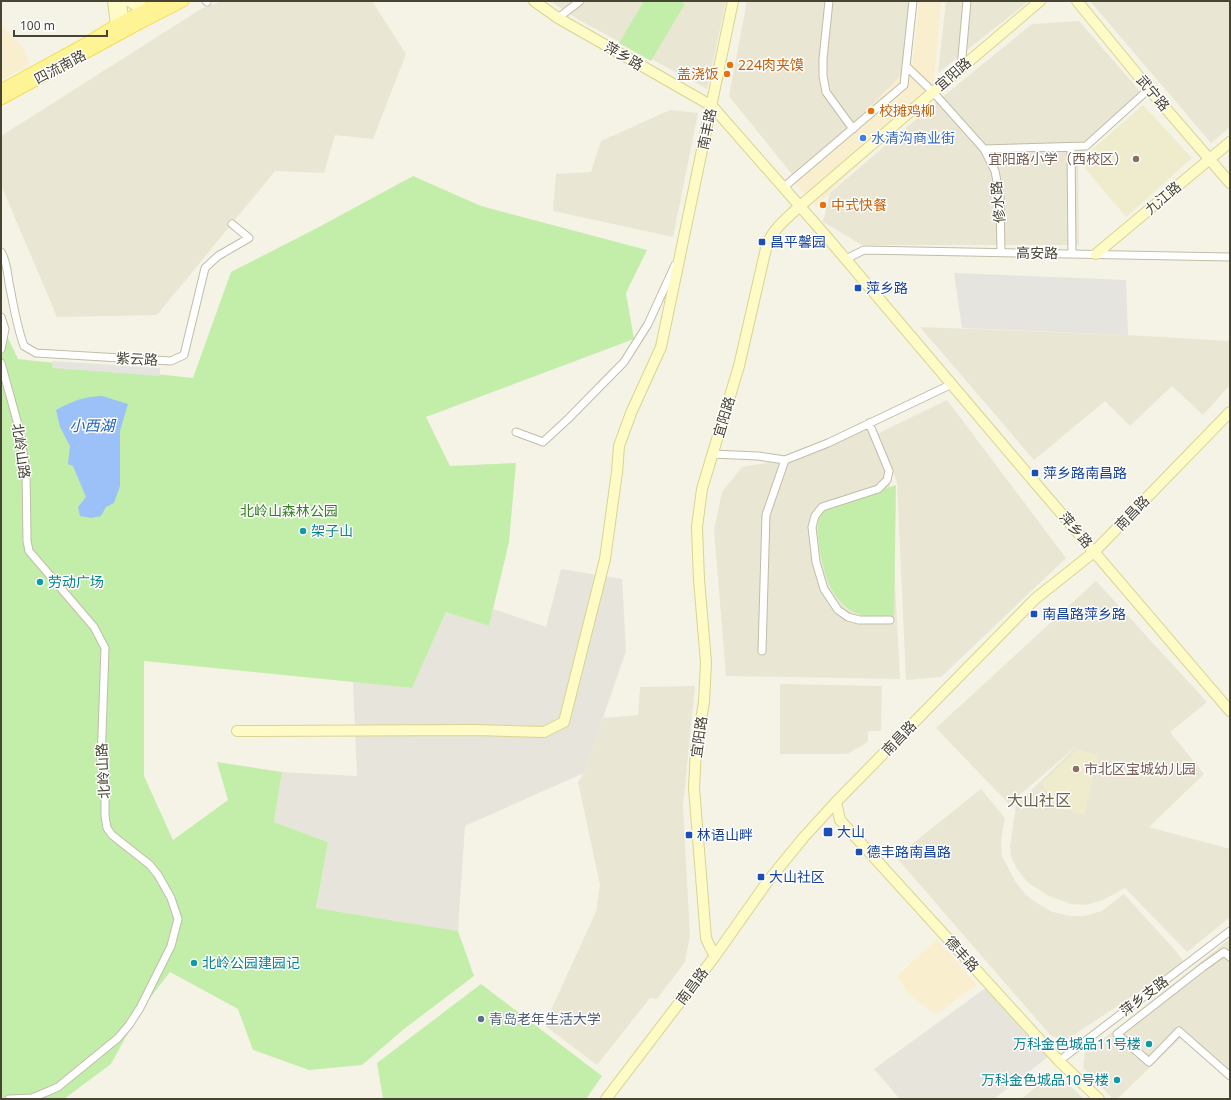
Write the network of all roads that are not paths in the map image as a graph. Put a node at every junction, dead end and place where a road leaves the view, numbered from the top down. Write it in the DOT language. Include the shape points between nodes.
graph roads {
  1 [pos="113,1"];
  2 [pos="121,1"];
  3 [pos="129,1"];
  4 [pos="162,1"];
  5 [pos="183,1"];
  6 [pos="534,1"];
  7 [pos="580,1"];
  8 [pos="733,1"];
  9 [pos="828,1"];
  10 [pos="913,1"];
  11 [pos="967,1"];
  12 [pos="1040,1"];
  13 [pos="1077,1"];
  14 [pos="148,8"];
  15 [pos="558,18"];
  16 [pos="120,28"];
  17 [pos="906,66"];
  18 [pos="961,68"];
  19 [pos="1149,89"];
  20 [pos="1,90"];
  21 [pos="932,92"];
  22 [pos="1,99"];
  23 [pos="712,106"];
  24 [pos="853,129"];
  25 [pos="1230,142"];
  26 [pos="1071,147"];
  27 [pos="984,149"];
  28 [pos="1210,159"];
  29 [pos="1230,183"];
  30 [pos="784,187"];
  31 [pos="800,206"];
  32 [pos="232,224"];
  33 [pos="1,252"];
  34 [pos="1001,252"];
  35 [pos="1072,254"];
  36 [pos="1096,254"];
  37 [pos="679,257"];
  38 [pos="1230,257"];
  39 [pos="846,259"];
  40 [pos="1,317"];
  41 [pos="1,349"];
  42 [pos="1,363"];
  43 [pos="952,384"];
  44 [pos="1230,412"];
  45 [pos="869,423"];
  46 [pos="516,432"];
  47 [pos="712,454"];
  48 [pos="785,460"];
  49 [pos="1094,552"];
  50 [pos="890,620"];
  51 [pos="762,651"];
  52 [pos="1230,711"];
  53 [pos="237,731"];
  54 [pos="836,802"];
  55 [pos="1230,931"];
  56 [pos="715,956"];
  57 [pos="1230,958"];
  58 [pos="1194,959"];
  59 [pos="1188,963"];
  60 [pos="1203,967"];
  61 [pos="1197,972"];
  62 [pos="1059,1061"];
  63 [pos="1230,1076"];
  64 [pos="9,1099"];
  65 [pos="606,1099"];
  66 [pos="1098,1099"];
  1 -- 16 [label="street"];
  2 -- 16 [label="street"];
  3 -- 14 [label="street"];
  4 -- 14 [label="main road, 四流南路"];
  5 -- 16 [label="main road, 四流南路"];
  6 -- 15 [label="street, 萍乡路"];
  7 -- 15 [label="street"];
  8 -- 23 [label="street, 南丰路"];
  9 -- 24 [label="street" via="823,59 826,92"];
  10 -- 17 [label="street"];
  11 -- 18 [label="street"];
  12 -- 18 [label="street, 宜阳路"];
  13 -- 19 [label="street, 武宁路"];
  14 -- 16 [label="main road, 四流南路"];
  15 -- 23 [label="street, 萍乡路"];
  16 -- 20 [label="main road, 四流南路"];
  16 -- 22 [label="main road, 四流南路"];
  17 -- 21 [label="street, 修水路"];
  17 -- 24 [label="street" via="904,85"];
  18 -- 21 [label="street, 宜阳路"];
  19 -- 26 [label="street" via="1086,146"];
  19 -- 28 [label="street, 武宁路"];
  21 -- 27 [label="street, 修水路"];
  21 -- 31 [label="street, 宜阳路"];
  23 -- 30 [label="street, 萍乡路"];
  23 -- 37 [label="street, 南丰路"];
  24 -- 30 [label="street"];
  25 -- 28 [label="street, 九江路"];
  26 -- 27 [label="street"];
  26 -- 35 [label="street"];
  27 -- 34 [label="street, 修水路" via="995,171 1000,197"];
  28 -- 29 [label="street, 武宁路"];
  28 -- 36 [label="street, 九江路"];
  30 -- 31 [label="street, 萍乡路"];
  31 -- 39 [label="street, 萍乡路"];
  31 -- 47 [label="street, 宜阳路" via="777,227 767,244 739,366"];
  32 -- 33 [label="street, 紫云路" via="249,238 218,256 205,268 184,355 171,361 36,353 24,346 18,329 6,259"];
  34 -- 35 [label="street, 高安路"];
  34 -- 39 [label="street, 高安路" via="864,250"];
  35 -- 36 [label="street, 高安路"];
  36 -- 38 [label="street, 高安路"];
  37 -- 46 [label="street" via="648,324 624,362 543,442"];
  37 -- 53 [label="street, 南丰路" via="661,347 630,413 619,446 605,560 564,722 544,732"];
  39 -- 43 [label="street, 萍乡路"];
  40 -- 41 [label="street" via="5,329"];
  42 -- 64 [label="street, 北岭山路" via="17,421 26,469 29,552 94,627 105,648 101,763 105,774 107,828 158,875 171,898 178,919 171,946 140,1008 118,1038 58,1087 32,1098"];
  43 -- 45 [label="street"];
  43 -- 49 [label="street, 萍乡路"];
  44 -- 49 [label="street, 南昌路"];
  45 -- 48 [label="street"];
  45 -- 50 [label="street" via="889,472 887,480 878,489 822,507 815,516 812,527 816,562 824,589 838,610 848,618"];
  47 -- 48 [label="street"];
  47 -- 56 [label="street, 宜阳路" via="702,489 697,527 706,662 694,788 706,938"];
  48 -- 51 [label="street" via="766,515"];
  49 -- 52 [label="street, 萍乡路"];
  49 -- 54 [label="street, 南昌路" via="1035,599"];
  54 -- 56 [label="street, 南昌路" via="768,882"];
  54 -- 62 [label="street, 德丰路" via="840,820"];
  55 -- 58 [label="street, 萍乡支路"];
  56 -- 65 [label="street, 南昌路"];
  57 -- 60 [label="street" via="1224,952"];
  58 -- 59 [label="street, 萍乡支路"];
  58 -- 60 [label="street"];
  59 -- 61 [label="street"];
  59 -- 62 [label="street, 萍乡支路"];
  60 -- 61 [label="street"];
  61 -- 63 [label="street" via="1117,1034 1149,1062 1179,1031"];
  62 -- 66 [label="street, 德丰路"];
}
